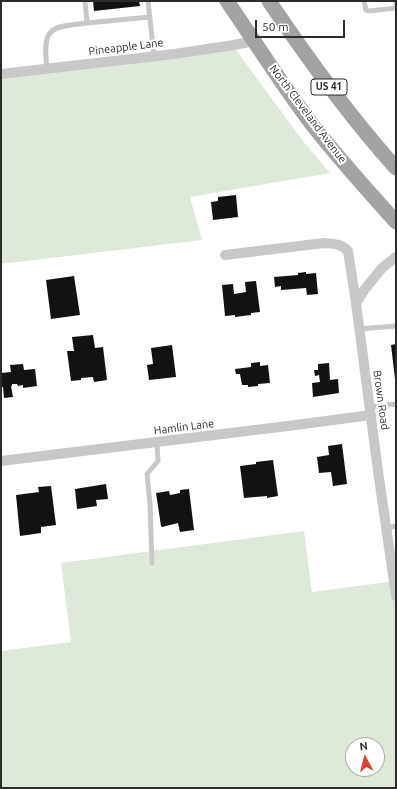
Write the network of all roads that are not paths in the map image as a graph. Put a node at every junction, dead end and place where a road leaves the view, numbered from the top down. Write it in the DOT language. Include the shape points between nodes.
graph roads {
  1 [pos="85,1"];
  2 [pos="148,1"];
  3 [pos="227,1"];
  4 [pos="269,1"];
  5 [pos="364,1"];
  6 [pos="396,8"];
  7 [pos="150,17"];
  8 [pos="87,23"];
  9 [pos="254,41"];
  10 [pos="154,56"];
  11 [pos="47,69"];
  12 [pos="1,74"];
  13 [pos="396,168"];
  14 [pos="358,180"];
  15 [pos="396,206"];
  16 [pos="396,222"];
  17 [pos="225,255"];
  18 [pos="396,257"];
  19 [pos="356,302"];
  20 [pos="396,326"];
  21 [pos="360,329"];
  22 [pos="396,404"];
  23 [pos="370,411"];
  24 [pos="157,442"];
  25 [pos="1,461"];
  26 [pos="391,527"];
  27 [pos="152,563"];
  28 [pos="396,596"];
  1 -- 8 [label="lane"];
  2 -- 7 [label="lane"];
  3 -- 9 [label="main road, North Cleveland Avenue / US 41"];
  4 -- 13 [label="main road, US 41" via="306,57"];
  5 -- 6 [label="lane" via="366,10 369,11"];
  7 -- 8 [label="lane"];
  7 -- 10 [label="lane"];
  8 -- 11 [label="lane" via="66,26 50,32 46,51"];
  9 -- 10 [label="street, Pineapple Lane"];
  9 -- 14 [label="main road, North Cleveland Avenue / US 41" via="314,126"];
  10 -- 11 [label="street, Pineapple Lane"];
  11 -- 12 [label="street, Pineapple Lane"];
  14 -- 15 [label="main road"];
  14 -- 16 [label="main road, North Cleveland Avenue / US 41"];
  17 -- 19 [label="street, Brown Road" via="296,246 339,245 348,251"];
  18 -- 19 [label="street" via="382,268"];
  19 -- 21 [label="street, Brown Road"];
  20 -- 21 [label="lane"];
  21 -- 23 [label="street, Brown Road"];
  22 -- 23 [label="lane"];
  23 -- 24 [label="street, Hamlin Lane" via="288,426"];
  23 -- 26 [label="street, Brown Road"];
  24 -- 25 [label="street, Hamlin Lane"];
  24 -- 27 [label="lane" via="158,461 147,474"];
  26 -- 28 [label="street, Brown Road"];
}
